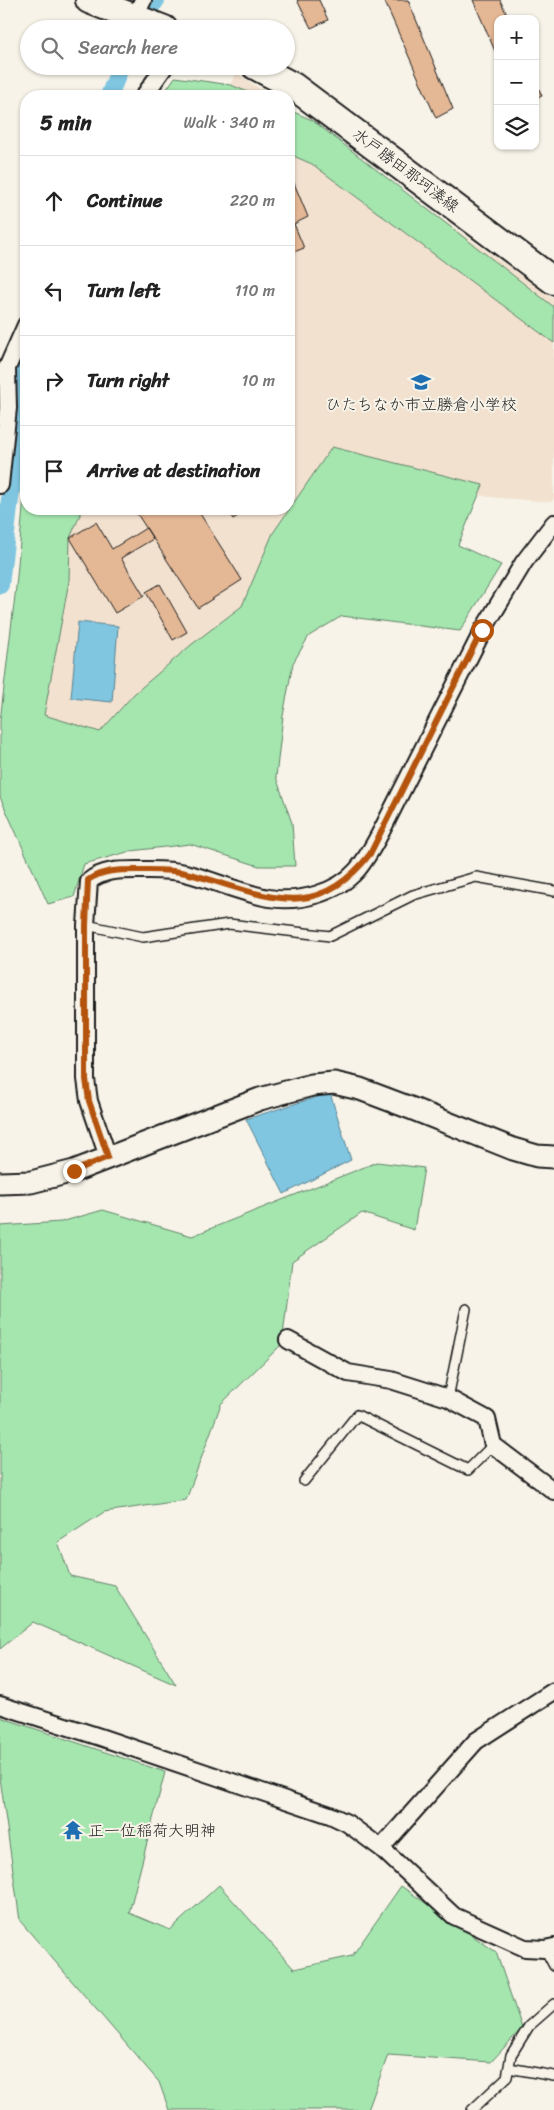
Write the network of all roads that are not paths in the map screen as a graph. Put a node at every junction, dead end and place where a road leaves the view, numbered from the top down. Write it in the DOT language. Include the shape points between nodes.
graph roads {
  1 [pos="89,0"];
  2 [pos="135,15"];
  3 [pos="159,75"];
  4 [pos="271,75"];
  5 [pos="148,90"];
  6 [pos="554,281"];
  7 [pos="20,338"];
  8 [pos="4,372"];
  9 [pos="0,485"];
  10 [pos="554,523"];
  11 [pos="554,891"];
  12 [pos="86,925"];
  13 [pos="108,1157"];
  14 [pos="554,1157"];
  15 [pos="0,1183"];
  16 [pos="466,1309"];
  17 [pos="288,1340"];
  18 [pos="448,1398"];
  19 [pos="493,1445"];
  20 [pos="304,1481"];
  21 [pos="554,1492"];
  22 [pos="554,1691"];
  23 [pos="0,1705"];
  24 [pos="382,1848"];
  25 [pos="550,1948"];
  26 [pos="554,1966"];
  27 [pos="554,2004"];
  28 [pos="509,2068"];
  29 [pos="554,2076"];
  30 [pos="472,2110"];
  1 -- 2 [label="main road"];
  3 -- 5 [label="street"];
  4 -- 6 [label="main road, 水戸勝田那珂湊線" via="302,92"];
  7 -- 8 [label="street"];
  8 -- 9 [label="street" via="8,408"];
  10 -- 12 [label="street" via="524,562 482,630 370,854 356,872 337,886 295,900 269,898 184,872 117,870 99,873 88,880"];
  11 -- 12 [label="lane" via="476,877 412,894 330,936 229,924 143,937"];
  12 -- 13 [label="street" via="86,1079 89,1101"];
  13 -- 14 [label="street" via="260,1100 312,1085 334,1083 360,1089 513,1149"];
  13 -- 15 [label="street" via="74,1171 31,1182"];
  16 -- 18 [label="lane"];
  17 -- 18 [label="street" via="348,1373 391,1380"];
  18 -- 19 [label="street" via="486,1419"];
  19 -- 20 [label="lane" via="468,1470 357,1415"];
  19 -- 21 [label="street"];
  22 -- 24 [label="street" via="476,1741"];
  23 -- 24 [label="street" via="330,1815"];
  24 -- 25 [label="street" via="454,1916 525,1948"];
  25 -- 26 [label="lane"];
  27 -- 28 [label="lane" via="529,2026 511,2055"];
  28 -- 29 [label="lane"];
  28 -- 30 [label="lane" via="508,2077"];
}
